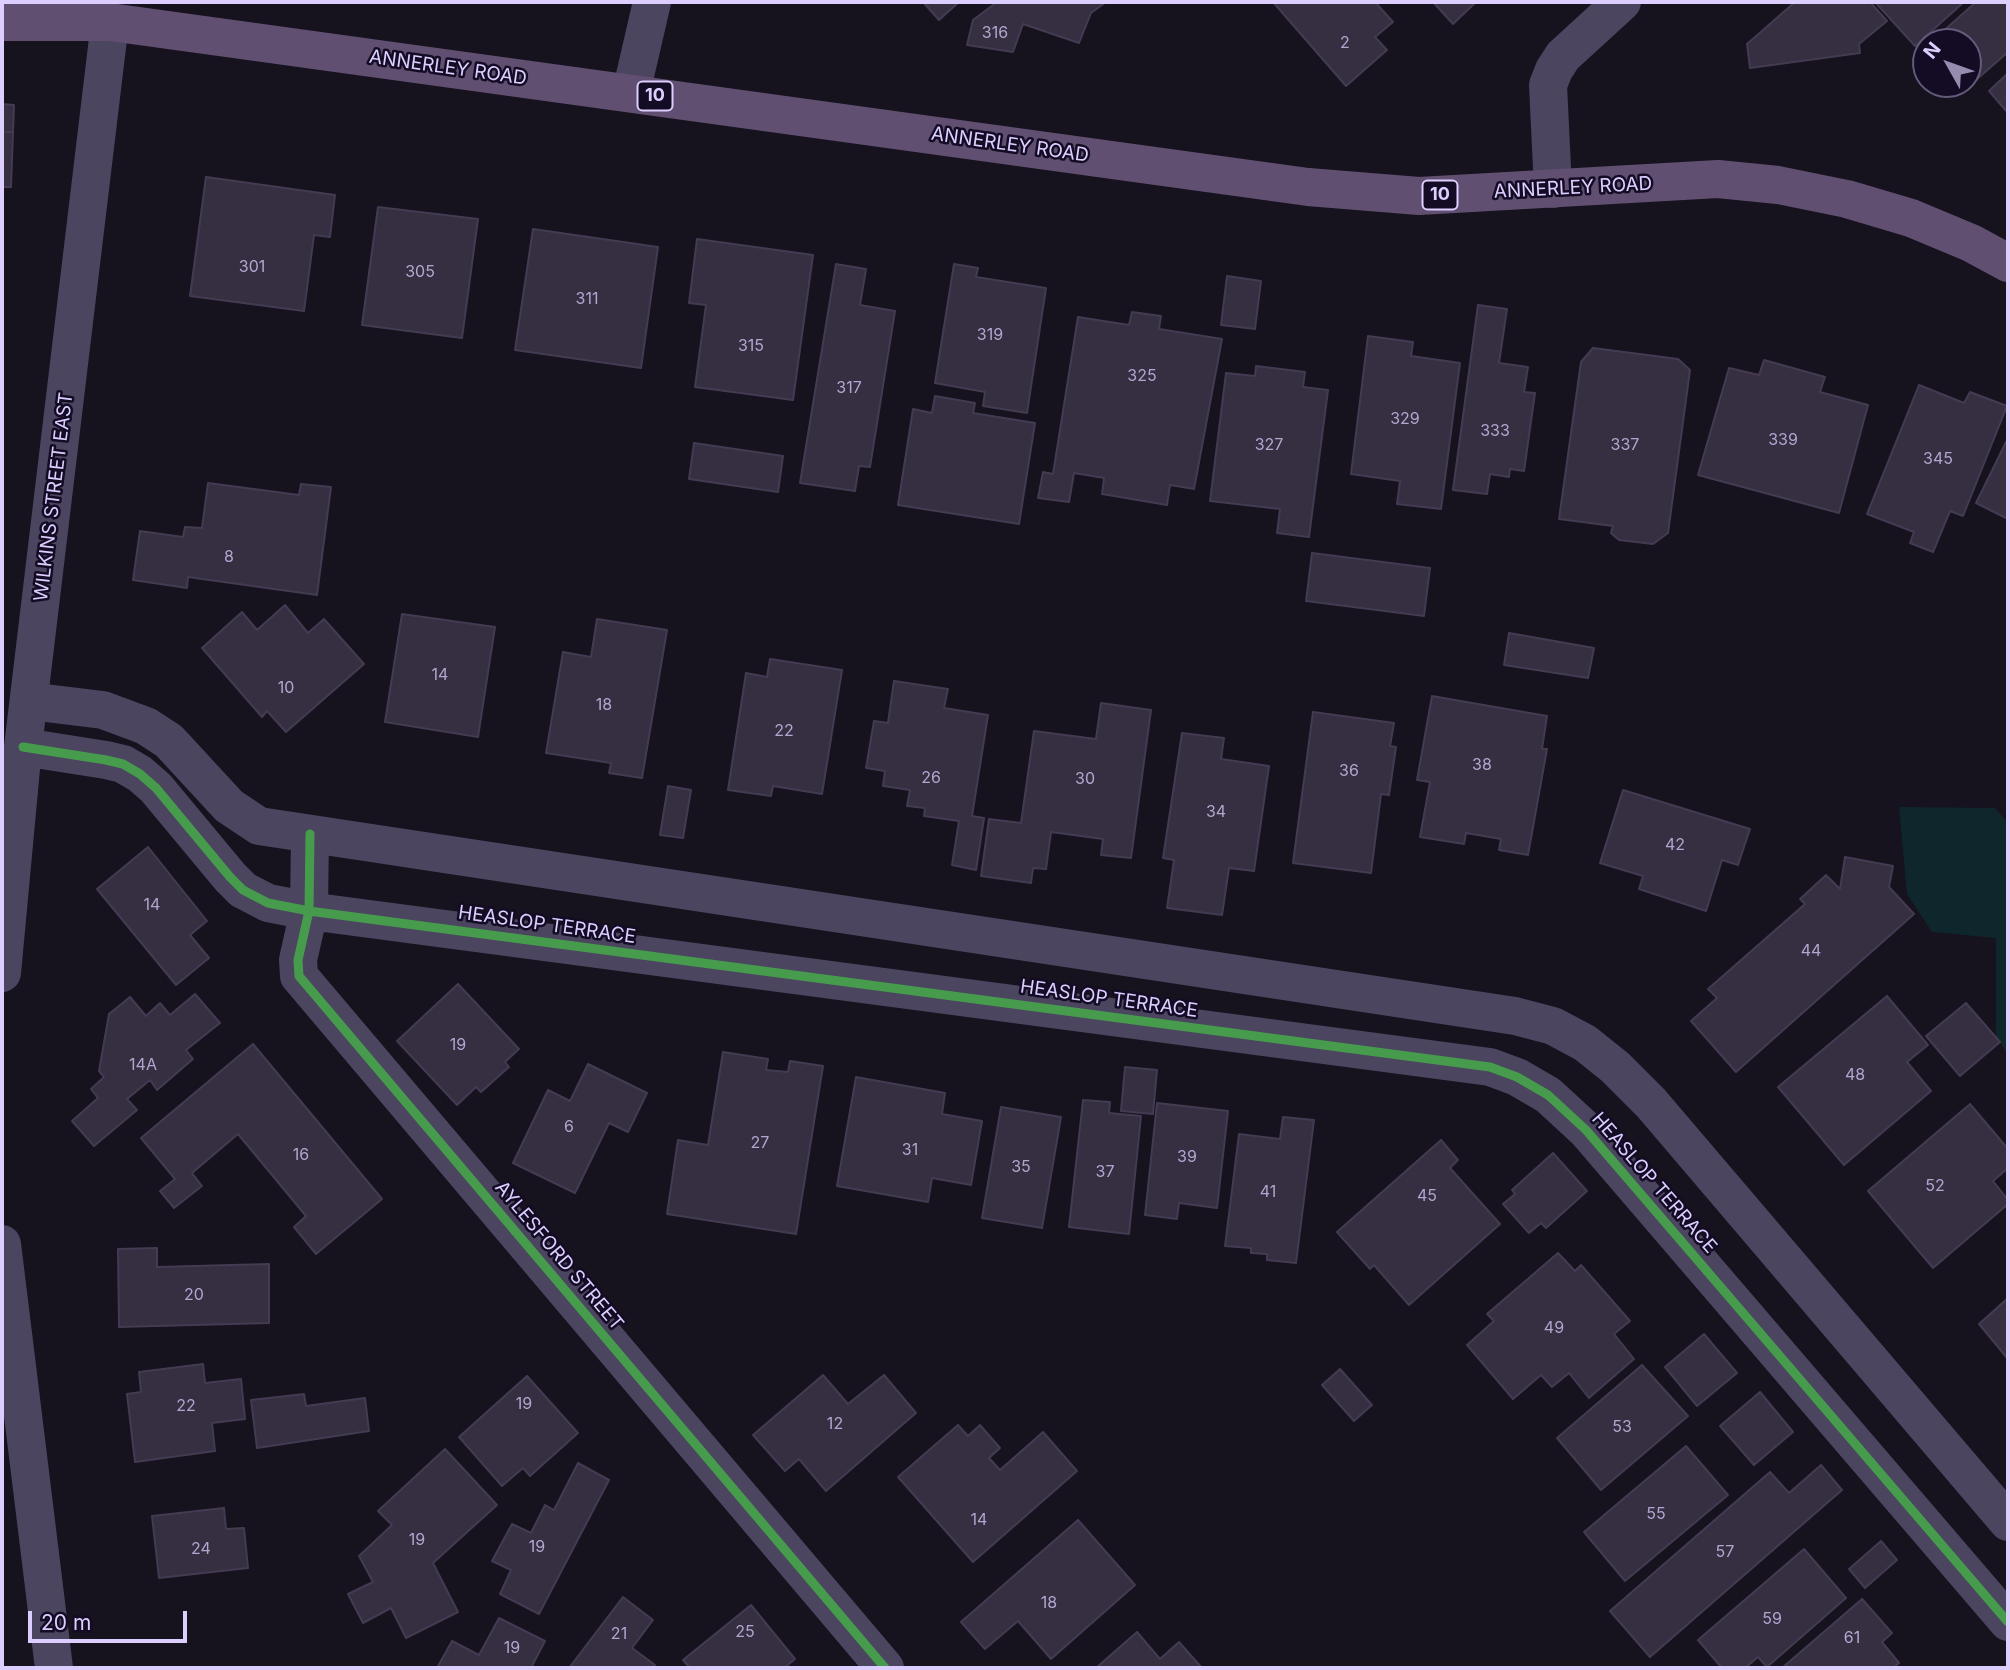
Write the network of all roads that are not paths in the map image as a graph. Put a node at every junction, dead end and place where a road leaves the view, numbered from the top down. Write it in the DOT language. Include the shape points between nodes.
graph roads {
  1 [pos="652,2"];
  2 [pos="1622,2"];
  3 [pos="2,22"];
  4 [pos="110,22"];
  5 [pos="631,93"];
  6 [pos="1553,189"];
  7 [pos="2008,262"];
  8 [pos="29,701"];
  9 [pos="23,747"];
  10 [pos="310,834"];
  11 [pos="309,911"];
  12 [pos="2,973"];
  13 [pos="2,1244"];
  14 [pos="2008,1522"];
  15 [pos="2008,1622"];
  16 [pos="54,1668"];
  17 [pos="885,1668"];
  1 -- 5 [label="street"];
  2 -- 6 [label="street" via="1563,56 1548,85"];
  3 -- 4 [label="main road, ANNERLEY ROAD / 10"];
  4 -- 5 [label="main road, ANNERLEY ROAD / 10"];
  4 -- 8 [label="street, WILKINS STREET EAST"];
  5 -- 6 [label="main road, ANNERLEY ROAD / 10" via="1308,187 1419,196"];
  6 -- 7 [label="main road, ANNERLEY ROAD / 10" via="1718,179 1778,186 1847,199 1911,218"];
  8 -- 9 [label="street, WILKINS STREET EAST"];
  8 -- 10 [label="street" via="103,710 146,726 169,741 247,820"];
  9 -- 11 [label="street, HEASLOP TERRACE" via="123,764 156,788 243,890 268,903"];
  9 -- 12 [label="street, WILKINS STREET EAST"];
  10 -- 11 [label="street, AYLESFORD STREET"];
  10 -- 14 [label="street" via="1515,1016 1553,1026 1585,1043 1651,1102"];
  11 -- 15 [label="street, HEASLOP TERRACE" via="1490,1067 1517,1077 1548,1095 1586,1130"];
  11 -- 17 [label="street, AYLESFORD STREET" via="297,970 303,981"];
  13 -- 16 [label="street"];
}
